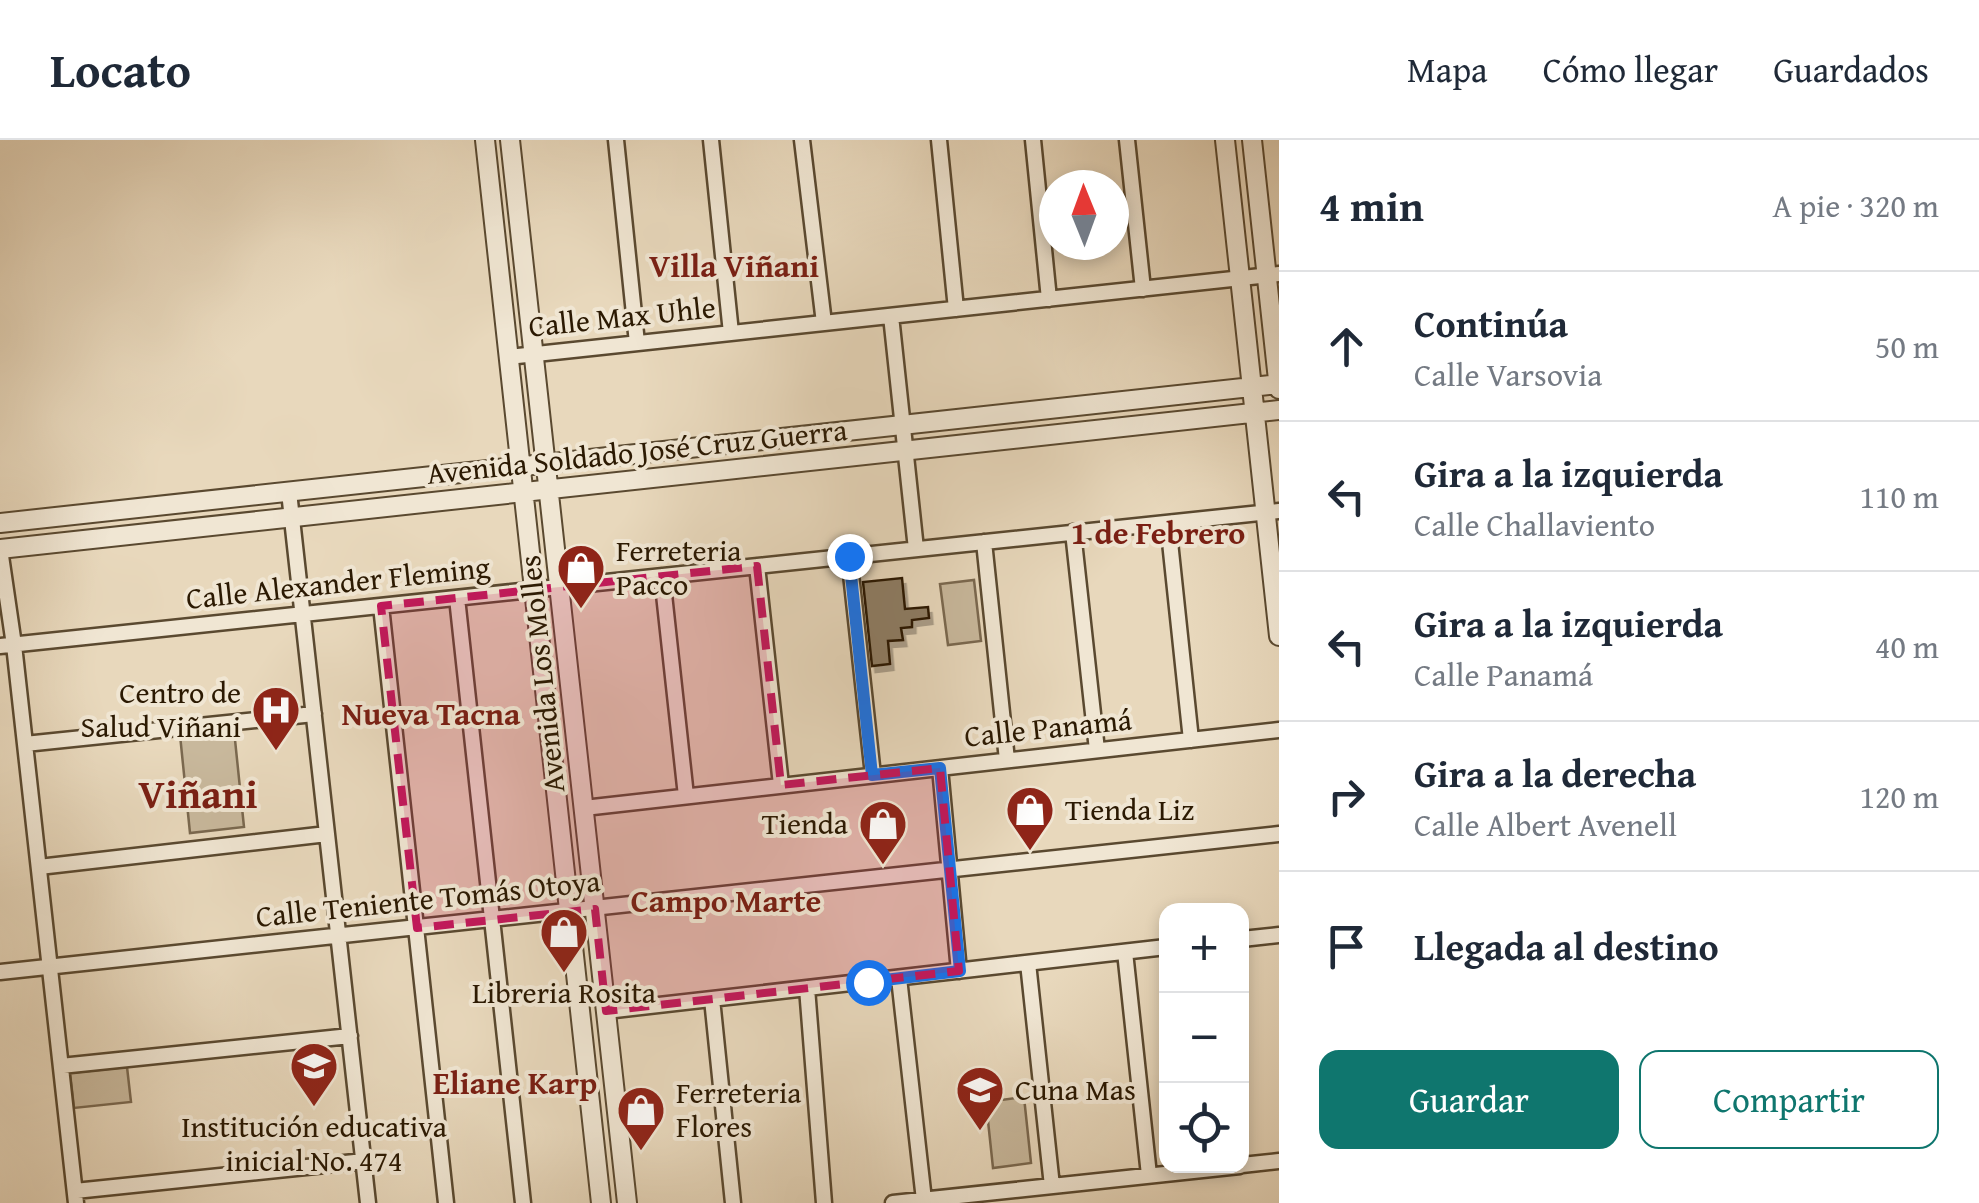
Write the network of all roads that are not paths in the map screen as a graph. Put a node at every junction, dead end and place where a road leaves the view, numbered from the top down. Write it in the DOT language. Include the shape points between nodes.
graph roads {
  1 [pos="484,140"];
  2 [pos="510,140"];
  3 [pos="616,140"];
  4 [pos="711,140"];
  5 [pos="802,140"];
  6 [pos="939,140"];
  7 [pos="1033,140"];
  8 [pos="1127,140"];
  9 [pos="1224,140"];
  10 [pos="1252,140"];
  11 [pos="1273,275"];
  12 [pos="1240,278"];
  13 [pos="1143,289"];
  14 [pos="1049,299"];
  15 [pos="956,309"];
  16 [pos="891,316"];
  17 [pos="824,323"];
  18 [pos="731,333"];
  19 [pos="637,343"];
  20 [pos="536,354"];
  21 [pos="508,357"];
  22 [pos="1279,386"];
  23 [pos="1252,387"];
  24 [pos="1279,410"];
  25 [pos="1254,413"];
  26 [pos="902,425"];
  27 [pos="905,451"];
  28 [pos="547,464"];
  29 [pos="520,467"];
  30 [pos="549,489"];
  31 [pos="290,492"];
  32 [pos="523,492"];
  33 [pos="1272,511"];
  34 [pos="292,517"];
  35 [pos="1168,522"];
  36 [pos="0,523"];
  37 [pos="1074,532"];
  38 [pos="984,542"];
  39 [pos="0,549"];
  40 [pos="916,549"];
  41 [pos="849,556"];
  42 [pos="758,566"];
  43 [pos="662,576"];
  44 [pos="560,587"];
  45 [pos="534,590"];
  46 [pos="456,598"];
  47 [pos="381,606"];
  48 [pos="303,614"];
  49 [pos="1279,636"];
  50 [pos="7,646"];
  51 [pos="314,714"];
  52 [pos="1279,730"];
  53 [pos="1191,740"];
  54 [pos="25,744"];
  55 [pos="1097,750"];
  56 [pos="1008,760"];
  57 [pos="940,768"];
  58 [pos="872,775"];
  59 [pos="781,785"];
  60 [pos="686,796"];
  61 [pos="584,808"];
  62 [pos="328,834"];
  63 [pos="1279,834"];
  64 [pos="39,867"];
  65 [pos="951,870"];
  66 [pos="595,909"];
  67 [pos="569,912"];
  68 [pos="492,920"];
  69 [pos="417,928"];
  70 [pos="1279,934"];
  71 [pos="339,936"];
  72 [pos="1249,938"];
  73 [pos="1159,948"];
  74 [pos="1125,952"];
  75 [pos="1028,964"];
  76 [pos="50,966"];
  77 [pos="960,971"];
  78 [pos="0,972"];
  79 [pos="899,978"];
  80 [pos="806,988"];
  81 [pos="712,999"];
  82 [pos="606,1012"];
  83 [pos="350,1036"];
  84 [pos="61,1066"];
  85 [pos="364,1161"];
  86 [pos="1279,1161"];
  87 [pos="1249,1164"];
  88 [pos="1174,1173"];
  89 [pos="1149,1176"];
  90 [pos="1052,1186"];
  91 [pos="75,1197"];
  92 [pos="988,1198"];
  93 [pos="924,1200"];
  94 [pos="368,1203"];
  95 [pos="446,1203"];
  96 [pos="523,1203"];
  97 [pos="601,1203"];
  98 [pos="628,1203"];
  99 [pos="732,1203"];
  100 [pos="824,1203"];
  101 [pos="893,1203"];
  1 -- 21 [label="street, Avenida Los Molles"];
  2 -- 20 [label="street, Avenida Los Molles"];
  3 -- 19 [label="street"];
  4 -- 18 [label="street"];
  5 -- 17 [label="street"];
  6 -- 15 [label="street"];
  7 -- 14 [label="street"];
  8 -- 13 [label="street"];
  9 -- 12 [label="street"];
  10 -- 11 [label="street"];
  11 -- 12 [label="street, Calle Max Uhle"];
  11 -- 22 [label="street"];
  12 -- 13 [label="street, Calle Max Uhle"];
  12 -- 23 [label="street"];
  13 -- 14 [label="street, Calle Max Uhle"];
  14 -- 15 [label="street, Calle Max Uhle"];
  15 -- 16 [label="street, Calle Max Uhle"];
  16 -- 17 [label="street, Calle Max Uhle"];
  16 -- 26 [label="street"];
  17 -- 18 [label="street, Calle Max Uhle"];
  18 -- 19 [label="street, Calle Max Uhle"];
  19 -- 20 [label="street, Calle Max Uhle"];
  20 -- 21 [label="street, Calle Max Uhle"];
  20 -- 28 [label="street, Avenida Los Molles"];
  21 -- 29 [label="street, Avenida Los Molles"];
  22 -- 23 [label="street, Avenida Soldado José Cruz Guerra"];
  23 -- 25 [label="street"];
  23 -- 26 [label="street, Avenida Soldado José Cruz Guerra"];
  24 -- 25 [label="street, Avenida Soldado José Cruz Guerra"];
  25 -- 27 [label="street, Avenida Soldado José Cruz Guerra"];
  25 -- 33 [label="street"];
  26 -- 27 [label="street"];
  26 -- 28 [label="street, Avenida Soldado José Cruz Guerra"];
  27 -- 30 [label="street, Avenida Soldado José Cruz Guerra"];
  27 -- 40 [label="street"];
  28 -- 29 [label="street, Avenida Soldado José Cruz Guerra"];
  28 -- 30 [label="street, Avenida Los Molles"];
  29 -- 31 [label="street, Avenida Soldado José Cruz Guerra"];
  29 -- 32 [label="street, Avenida Los Molles"];
  30 -- 32 [label="street, Avenida Soldado José Cruz Guerra"];
  30 -- 44 [label="street, Avenida Los Molles"];
  31 -- 34 [label="street"];
  31 -- 36 [label="street, Avenida Soldado José Cruz Guerra"];
  32 -- 34 [label="street, Avenida Soldado José Cruz Guerra"];
  32 -- 45 [label="street, Avenida Los Molles"];
  33 -- 35 [label="street, Calle Alexander Fleming"];
  33 -- 49 [label="street"];
  34 -- 39 [label="street, Avenida Soldado José Cruz Guerra"];
  34 -- 48 [label="street"];
  35 -- 37 [label="street, Calle Alexander Fleming"];
  35 -- 53 [label="street"];
  37 -- 38 [label="street, Calle Alexander Fleming"];
  37 -- 55 [label="street"];
  38 -- 40 [label="street, Calle Alexander Fleming"];
  38 -- 56 [label="street"];
  39 -- 50 [label="street"];
  40 -- 41 [label="street, Calle Alexander Fleming"];
  41 -- 42 [label="street, Calle Alexander Fleming"];
  41 -- 58 [label="street"];
  42 -- 43 [label="street, Calle Alexander Fleming"];
  42 -- 59 [label="street"];
  43 -- 44 [label="street, Calle Alexander Fleming"];
  43 -- 60 [label="street"];
  44 -- 45 [label="street, Calle Alexander Fleming"];
  44 -- 61 [label="street, Avenida Los Molles"];
  45 -- 46 [label="street, Calle Alexander Fleming"];
  45 -- 67 [label="street, Avenida Los Molles"];
  46 -- 47 [label="street, Calle Alexander Fleming"];
  46 -- 68 [label="street"];
  47 -- 48 [label="street, Calle Alexander Fleming"];
  47 -- 69 [label="street"];
  48 -- 50 [label="street, Calle Alexander Fleming"];
  48 -- 51 [label="street"];
  50 -- 54 [label="street"];
  51 -- 54 [label="street"];
  51 -- 62 [label="street"];
  52 -- 53 [label="street, Calle Panamá"];
  53 -- 55 [label="street, Calle Panamá"];
  54 -- 64 [label="street"];
  55 -- 56 [label="street, Calle Panamá"];
  56 -- 57 [label="street, Calle Panamá"];
  57 -- 58 [label="street, Calle Panamá"];
  57 -- 65 [label="street"];
  58 -- 59 [label="street, Calle Panamá"];
  59 -- 60 [label="street, Calle Panamá"];
  60 -- 61 [label="street, Calle Panamá"];
  61 -- 66 [label="street, Avenida Los Molles"];
  62 -- 64 [label="street"];
  62 -- 71 [label="street"];
  63 -- 65 [label="street, Calle Teniente Tomás Otoya"];
  64 -- 76 [label="street"];
  65 -- 66 [label="street, Calle Teniente Tomás Otoya"];
  65 -- 77 [label="street"];
  66 -- 67 [label="street, Calle Teniente Tomás Otoya"];
  66 -- 82 [label="street, Avenida Los Molles"];
  67 -- 68 [label="street, Calle Teniente Tomás Otoya"];
  67 -- 97 [label="street, Avenida Los Molles"];
  68 -- 69 [label="street, Calle Teniente Tomás Otoya"];
  68 -- 96 [label="street"];
  69 -- 71 [label="street, Calle Teniente Tomás Otoya"];
  69 -- 95 [label="street"];
  70 -- 72 [label="street"];
  71 -- 76 [label="street, Calle Teniente Tomás Otoya"];
  71 -- 83 [label="street"];
  73 -- 74 [label="street"];
  74 -- 75 [label="street"];
  74 -- 89 [label="street"];
  75 -- 77 [label="street"];
  75 -- 90 [label="street"];
  76 -- 78 [label="street, Calle Teniente Tomás Otoya"];
  76 -- 84 [label="street"];
  77 -- 79 [label="street"];
  79 -- 80 [label="street"];
  79 -- 93 [label="street"];
  80 -- 81 [label="street"];
  80 -- 100 [label="street"];
  81 -- 82 [label="street"];
  81 -- 99 [label="street"];
  82 -- 98 [label="street, Avenida Los Molles"];
  83 -- 84 [label="street"];
  83 -- 85 [label="street"];
  84 -- 91 [label="street"];
  85 -- 91 [label="street"];
  85 -- 94 [label="street"];
  86 -- 87 [label="street"];
  88 -- 89 [label="street"];
  89 -- 90 [label="street"];
  90 -- 92 [label="street"];
  92 -- 93 [label="street"];
  93 -- 101 [label="street"];
}
